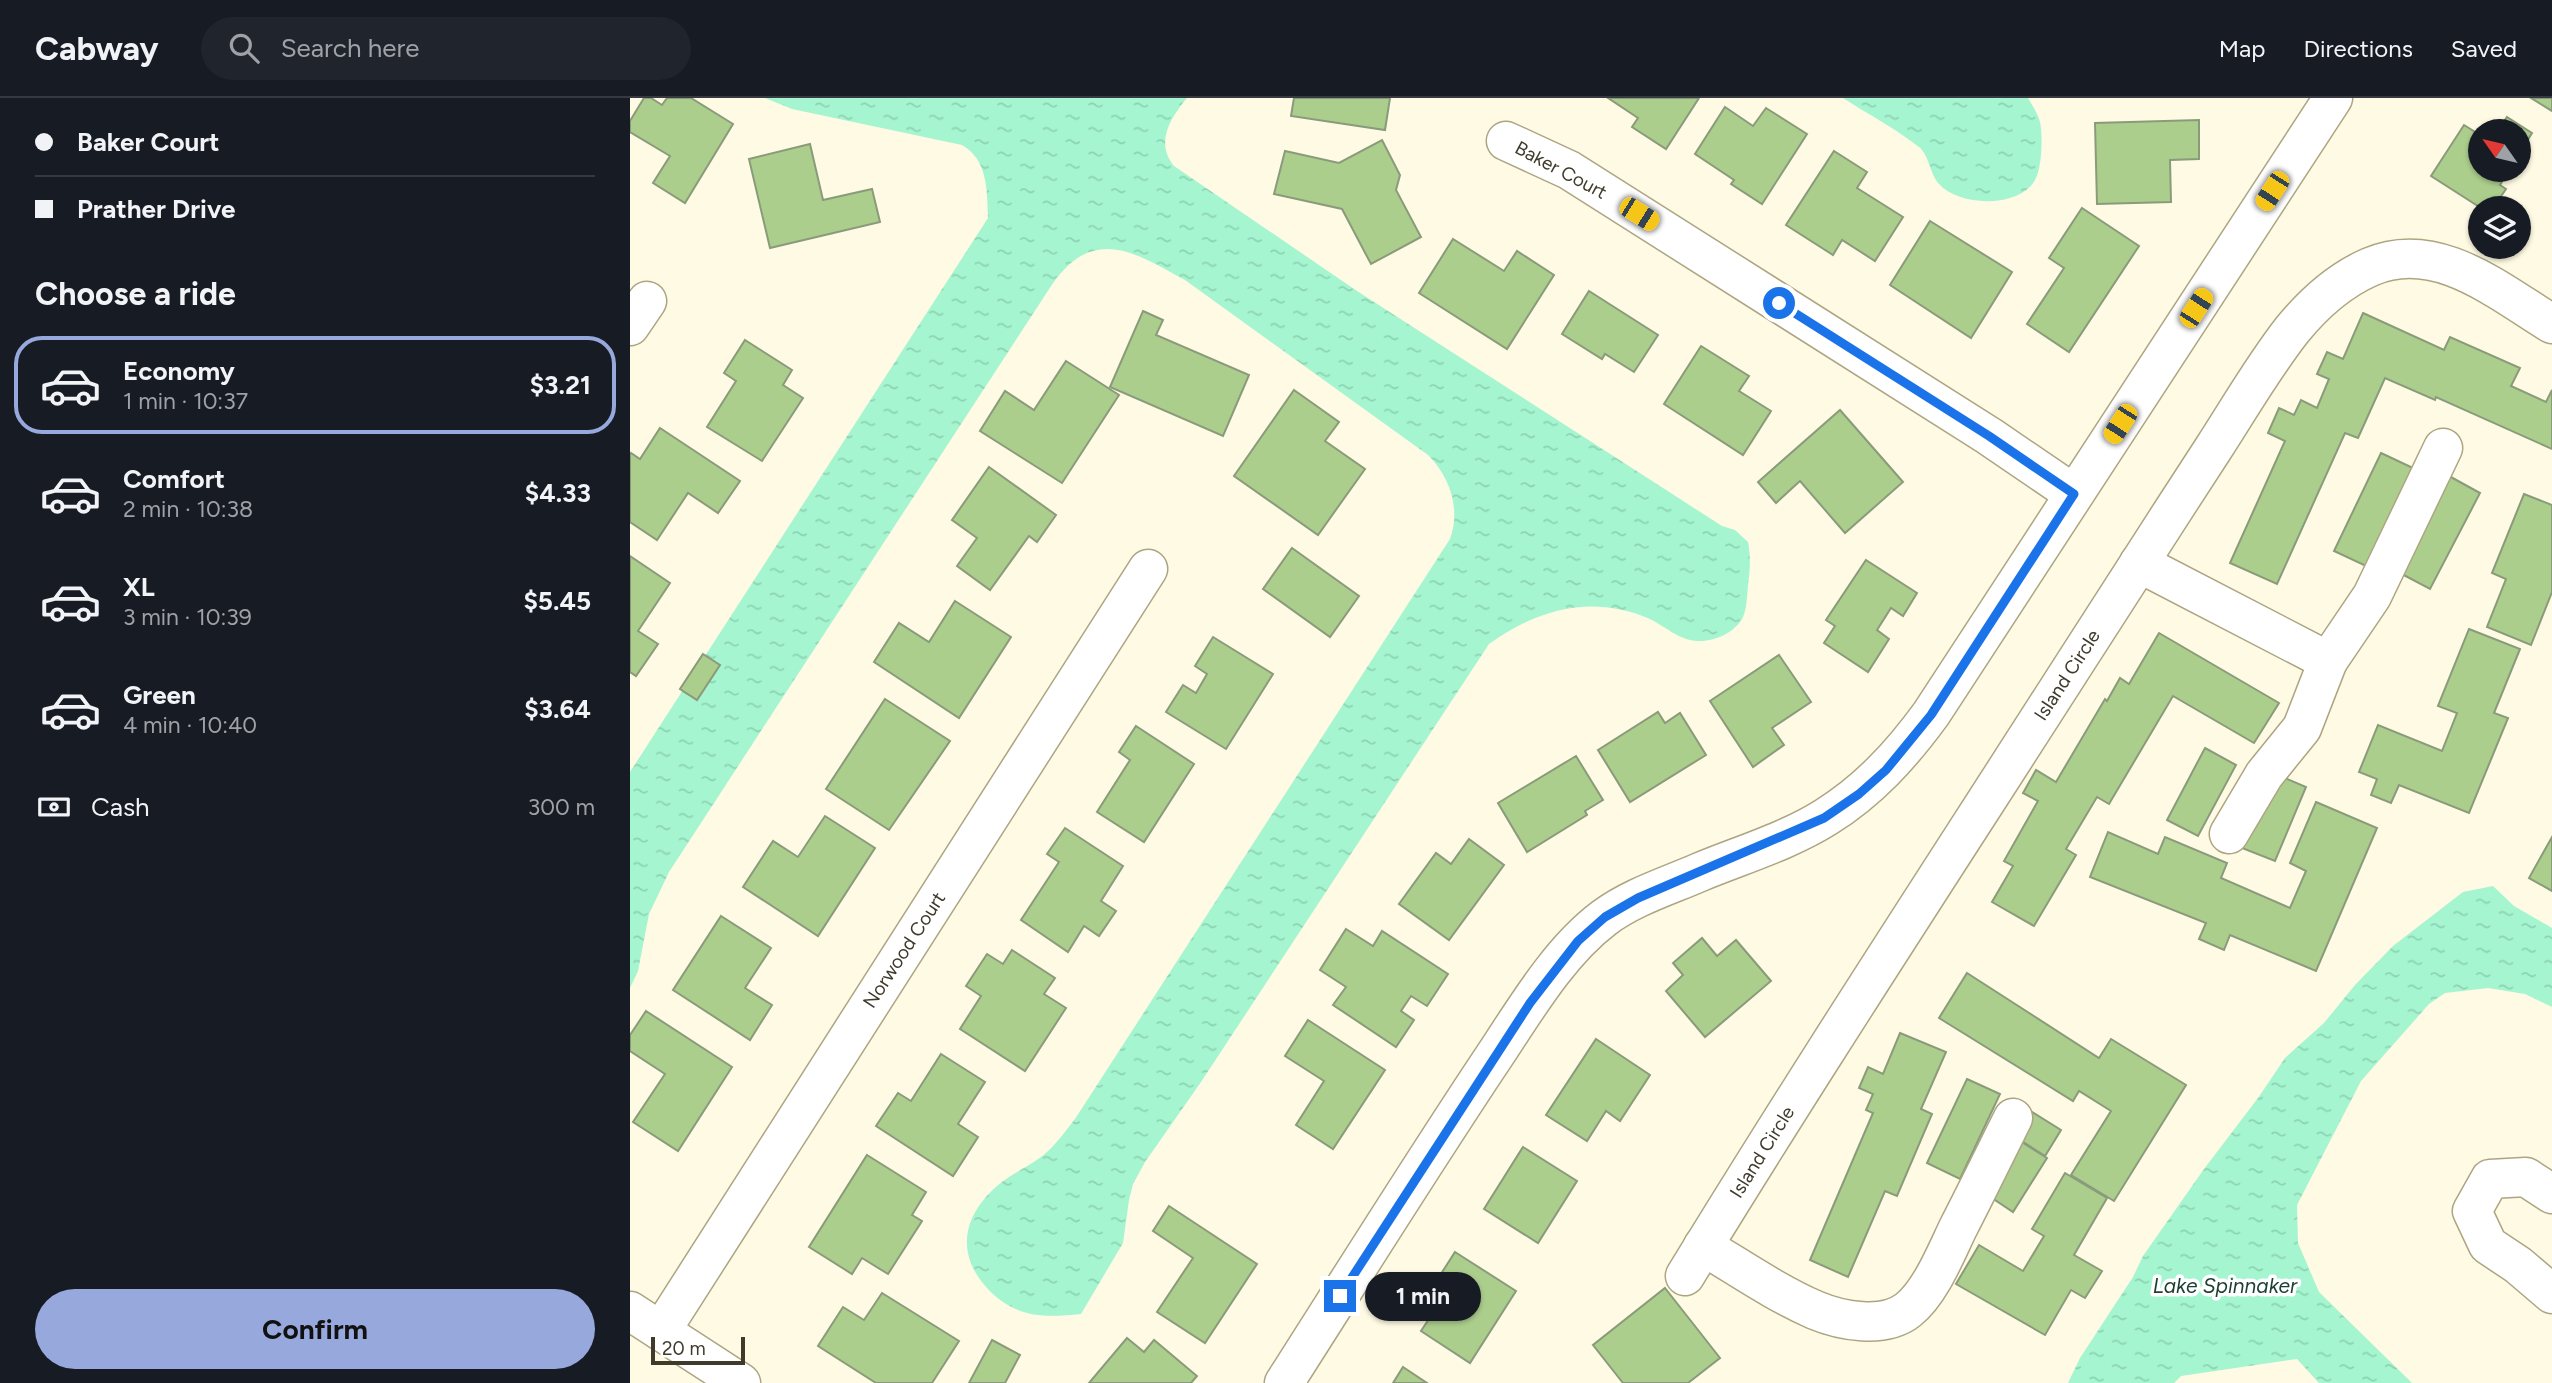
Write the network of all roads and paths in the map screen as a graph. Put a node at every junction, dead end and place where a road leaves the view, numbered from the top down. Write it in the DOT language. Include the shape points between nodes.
graph roads {
  1 [pos="2333,98"];
  2 [pos="1506,141"];
  3 [pos="2552,324"];
  4 [pos="2443,448"];
  5 [pos="2074,494"];
  6 [pos="2139,563"];
  7 [pos="1148,569"];
  8 [pos="2328,662"];
  9 [pos="2229,834"];
  10 [pos="2013,1118"];
  11 [pos="2552,1194"];
  12 [pos="2552,1294"];
  13 [pos="645,1321"];
  14 [pos="740,1383"];
  15 [pos="1284,1383"];
  1 -- 5 [label="street"];
  2 -- 5 [label="street, Baker Court" via="1569,170"];
  3 -- 6 [label="street, Island Circle" via="2441,262 2406,257 2343,281 2313,305 2284,341"];
  4 -- 8 [label="street" via="2372,596"];
  5 -- 15 [label="street" via="1931,715 1886,770 1824,818 1638,898 1605,917 1578,941 1480,1078"];
  6 -- 8 [label="street"];
  6 -- 10 [label="street, Island Circle" via="1694,1261 1771,1286 1826,1314 1864,1321 1908,1311 1942,1262"];
  7 -- 13 [label="street, Norwood Court"];
  8 -- 9 [label="street" via="2302,728 2264,775"];
  11 -- 12 [label="street" via="2526,1177 2490,1179 2472,1211 2488,1245"];
  13 -- 14 [label="street"];
}
